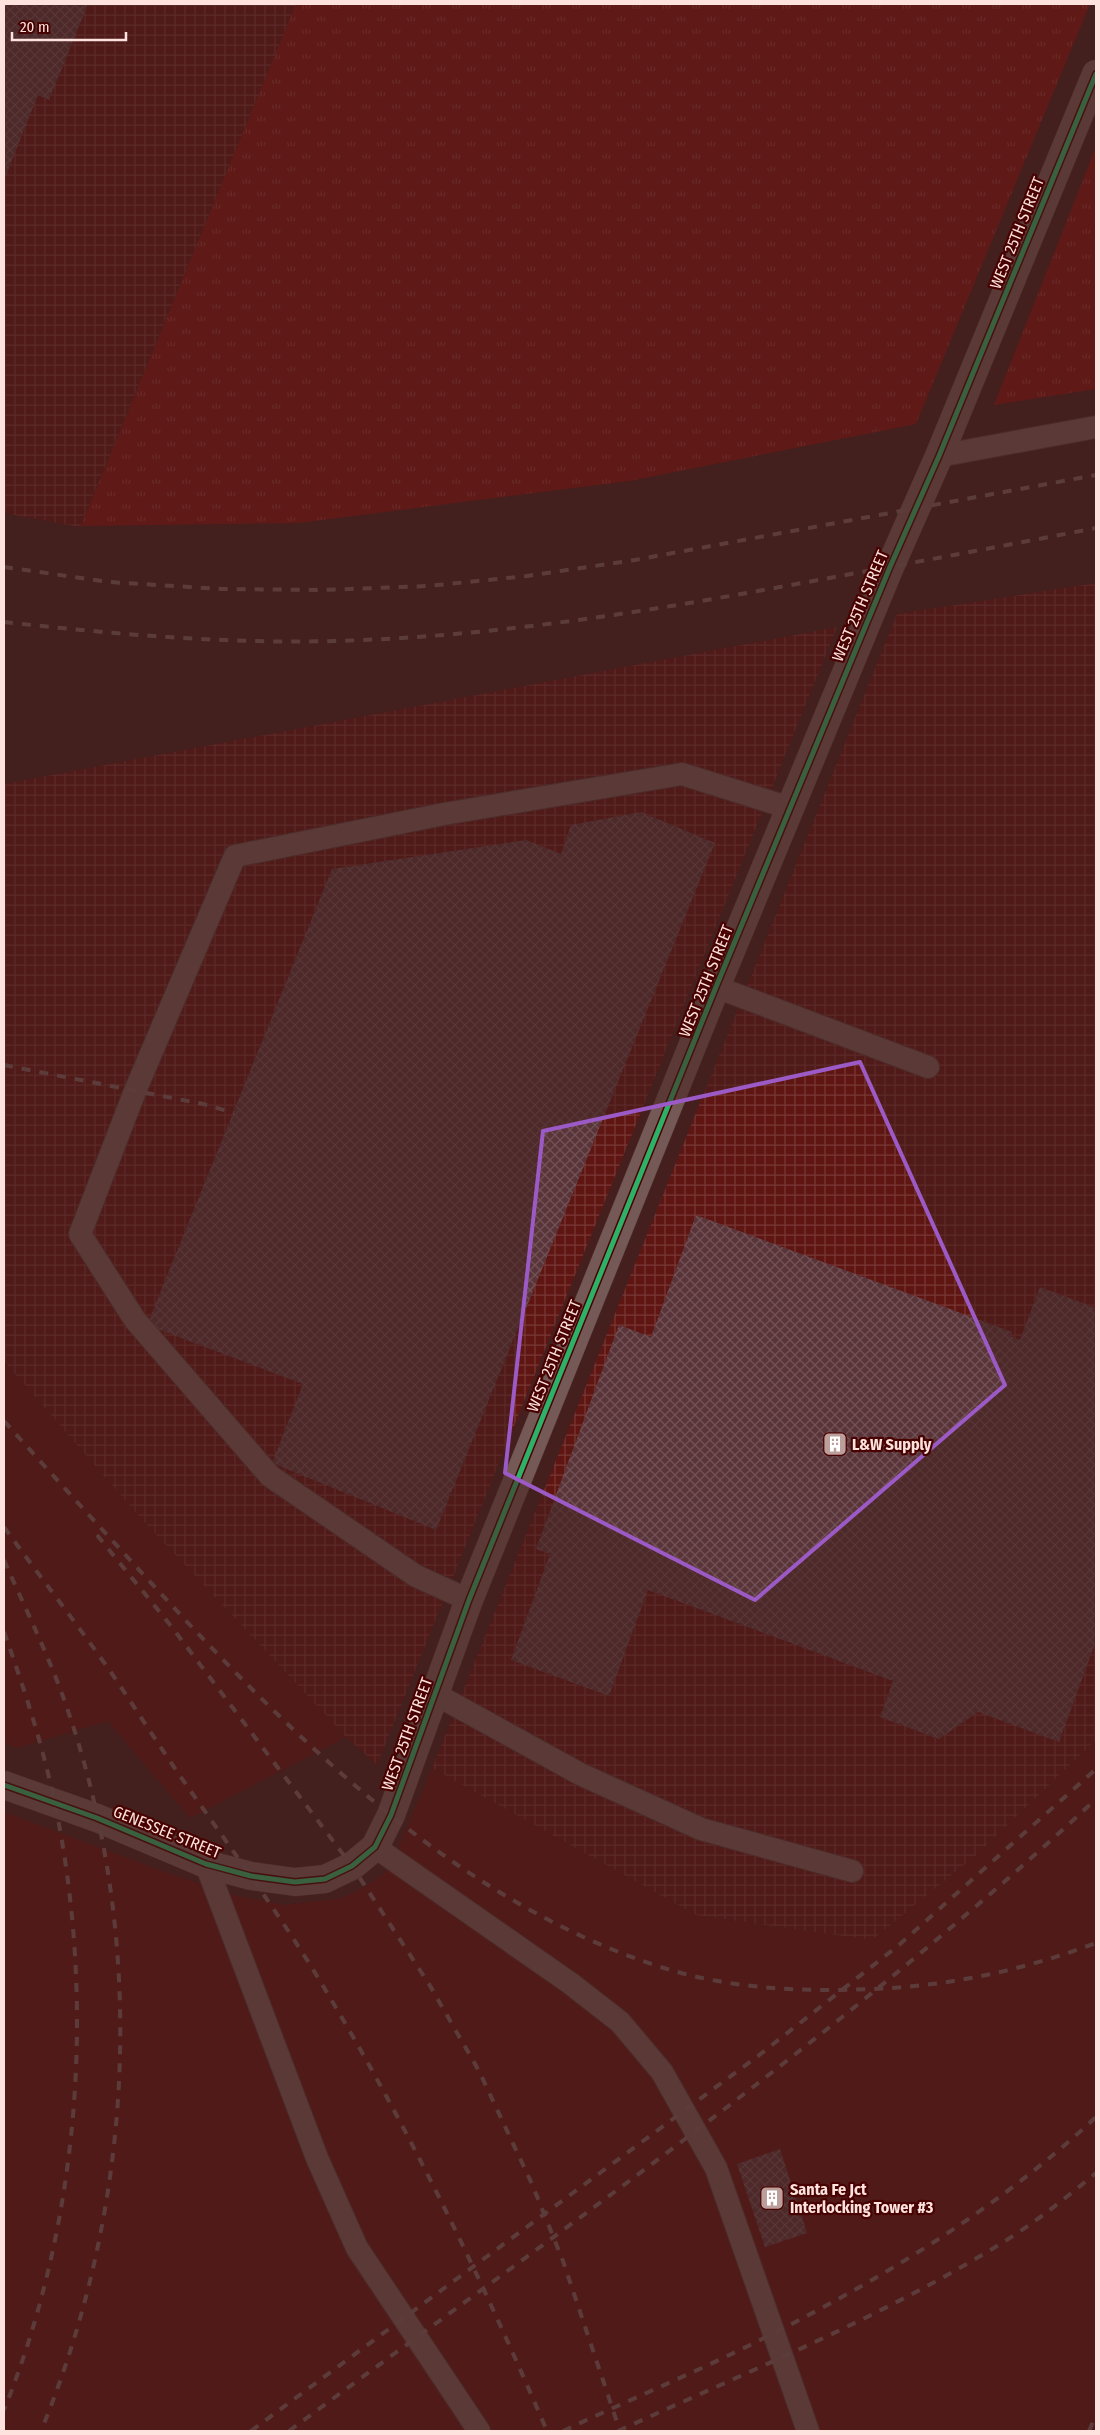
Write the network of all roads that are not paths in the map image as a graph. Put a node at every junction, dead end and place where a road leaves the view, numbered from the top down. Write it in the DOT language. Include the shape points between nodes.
graph roads {
  1 [pos="1096,74"];
  2 [pos="1096,428"];
  3 [pos="939,456"];
  4 [pos="790,808"];
  5 [pos="716,987"];
  6 [pos="928,1067"];
  7 [pos="469,1600"];
  8 [pos="435,1694"];
  9 [pos="4,1785"];
  10 [pos="375,1847"];
  11 [pos="206,1864"];
  12 [pos="852,1871"];
  13 [pos="325,1879"];
  14 [pos="479,2431"];
  15 [pos="808,2431"];
  1 -- 3 [label="street, WEST 25TH STREET"];
  2 -- 3 [label="lane"];
  3 -- 4 [label="street, WEST 25TH STREET"];
  4 -- 5 [label="street, WEST 25TH STREET"];
  4 -- 7 [label="lane" via="682,774 444,814 235,856 134,1091 80,1234 135,1320 270,1476 416,1576"];
  5 -- 6 [label="lane"];
  5 -- 7 [label="street, WEST 25TH STREET"];
  7 -- 8 [label="street, WEST 25TH STREET"];
  8 -- 10 [label="street, WEST 25TH STREET" via="391,1815"];
  8 -- 12 [label="lane" via="580,1774 700,1829"];
  9 -- 11 [label="street, GENESSEE STREET" via="97,1818"];
  10 -- 13 [label="street, WEST 25TH STREET" via="352,1866"];
  10 -- 15 [label="lane" via="570,1983 620,2022 662,2072 716,2168"];
  11 -- 13 [label="street, GENESSEE STREET" via="251,1876 295,1882"];
  11 -- 14 [label="lane" via="317,2158 356,2248"];
}
